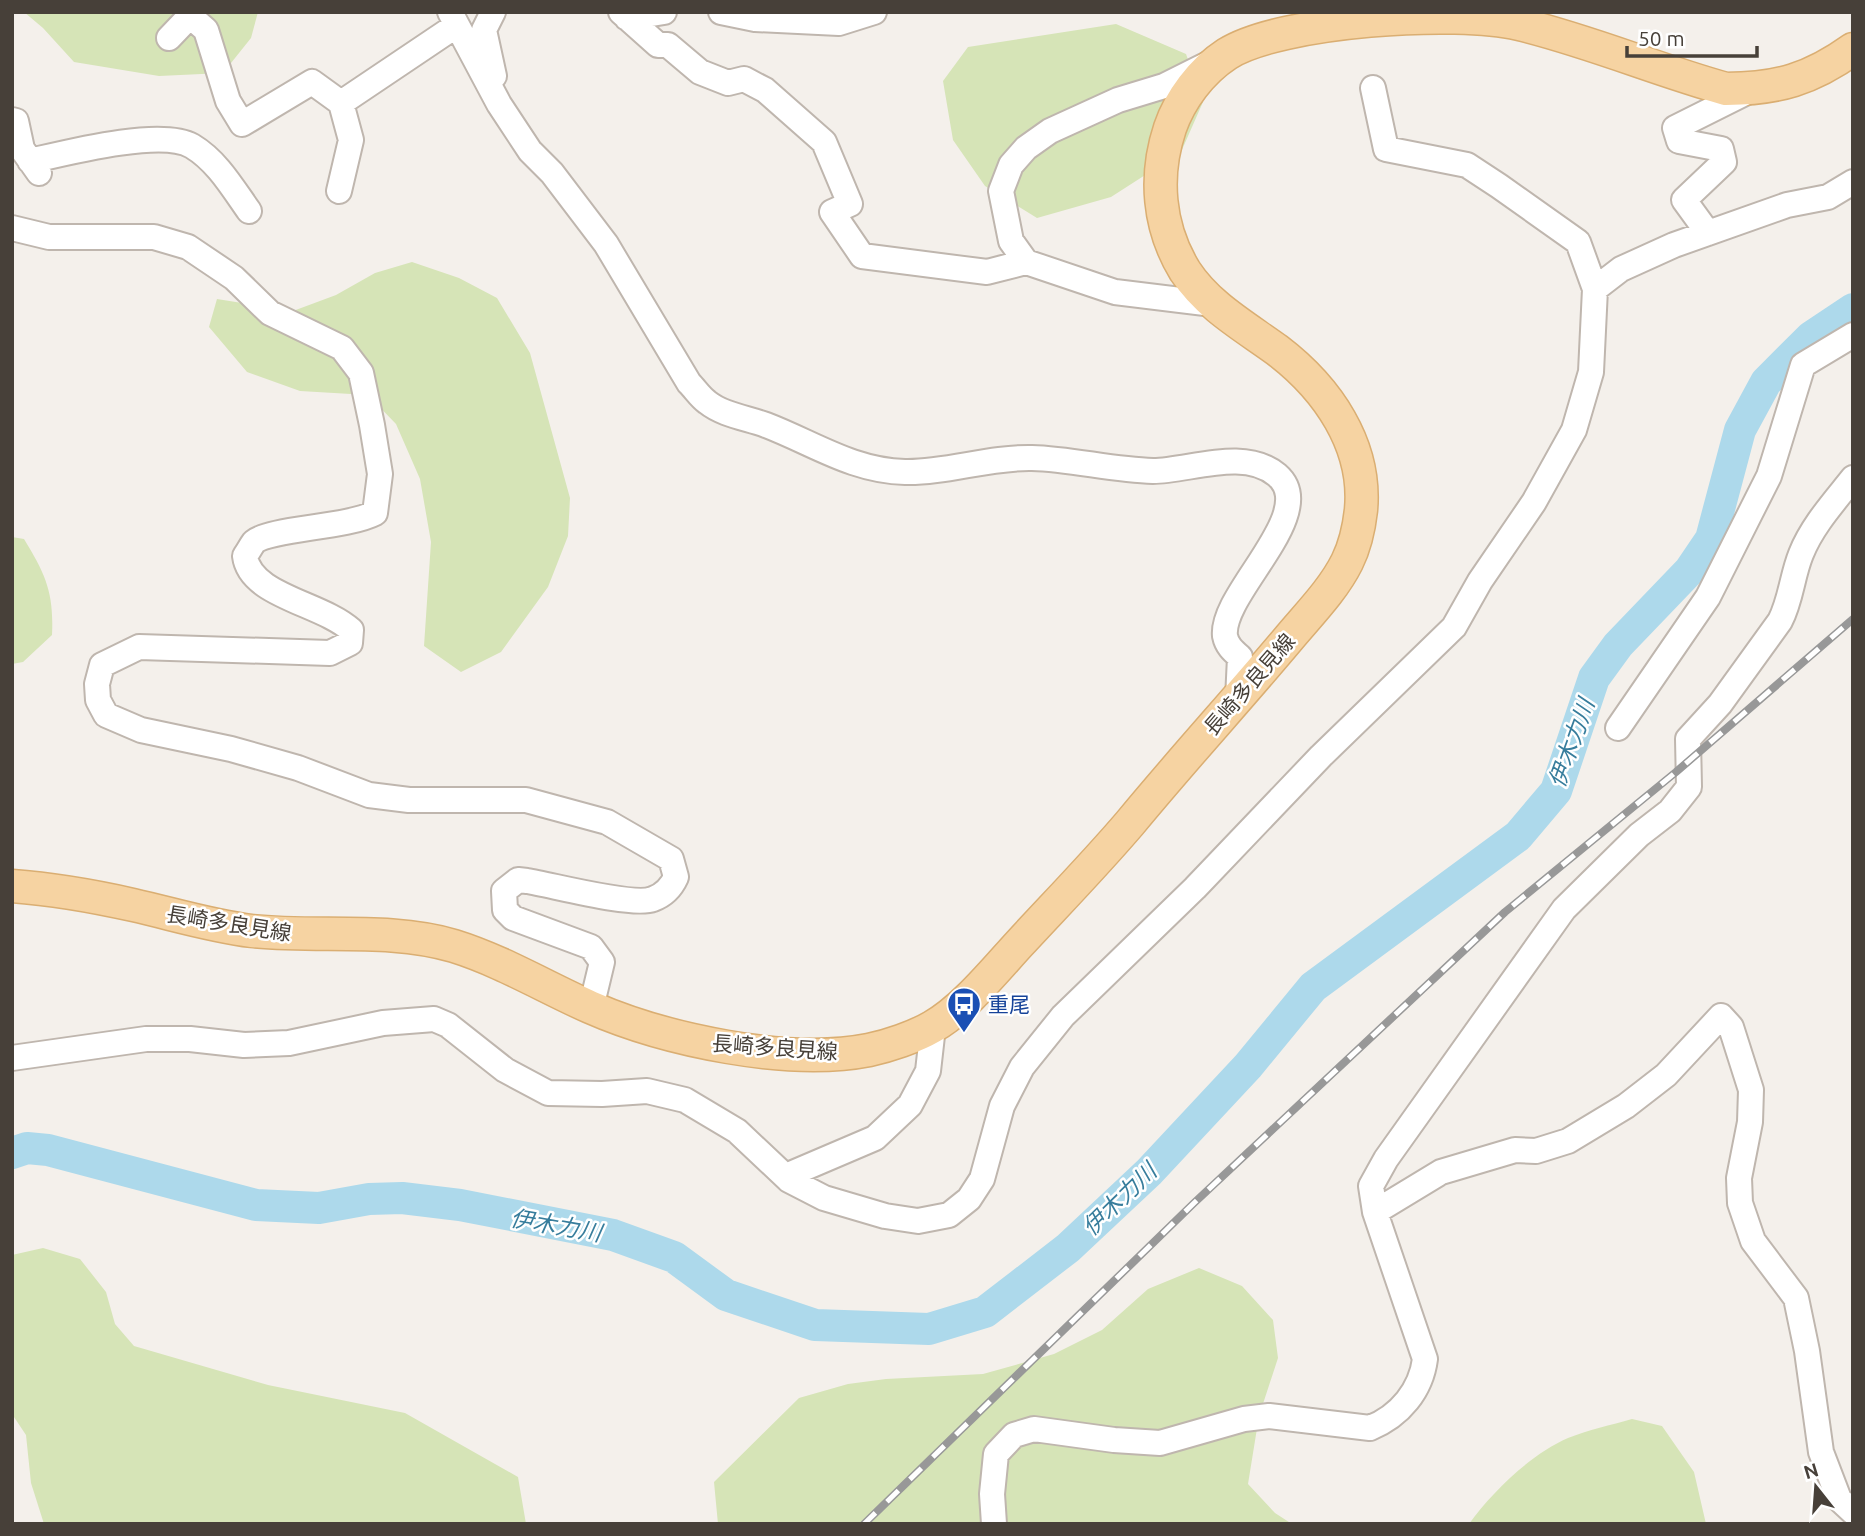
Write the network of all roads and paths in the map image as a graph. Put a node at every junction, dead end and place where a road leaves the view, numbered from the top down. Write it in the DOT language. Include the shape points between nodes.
graph roads {
  1 [pos="493,12"];
  2 [pos="664,12"];
  3 [pos="721,12"];
  4 [pos="874,12"];
  5 [pos="624,15"];
  6 [pos="454,18"];
  7 [pos="1282,22"];
  8 [pos="169,38"];
  9 [pos="1853,49"];
  10 [pos="1223,56"];
  11 [pos="1373,88"];
  12 [pos="1753,89"];
  13 [pos="341,103"];
  14 [pos="499,104"];
  15 [pos="12,120"];
  16 [pos="1853,182"];
  17 [pos="338,191"];
  18 [pos="249,211"];
  19 [pos="12,228"];
  20 [pos="1708,233"];
  21 [pos="1026,262"];
  22 [pos="1595,289"];
  23 [pos="1213,304"];
  24 [pos="1853,335"];
  25 [pos="1853,478"];
  26 [pos="1238,699"];
  27 [pos="1618,728"];
  28 [pos="12,886"];
  29 [pos="591,1008"];
  30 [pos="933,1027"];
  31 [pos="12,1058"];
  32 [pos="789,1180"];
  33 [pos="1375,1212"];
  34 [pos="1853,1512"];
  35 [pos="994,1524"];
  1 -- 14 [label="street" via="484,30"];
  2 -- 5 [label="street"];
  3 -- 4 [label="street" via="755,19 839,23"];
  5 -- 21 [label="street" via="657,45 668,45 700,72 728,83 744,79 765,90 824,142 850,204 832,212 862,256 987,272"];
  6 -- 13 [label="street"];
  6 -- 14 [label="street"];
  7 -- 10 [label="main road, 長崎多良見線" via="1262,38"];
  7 -- 12 [label="main road, 長崎多良見線" via="1444,17 1513,22 1726,89"];
  8 -- 13 [label="street" via="190,16 206,30 228,101 242,124 312,82"];
  9 -- 12 [label="main road, 長崎多良見線" via="1804,78"];
  10 -- 21 [label="street" via="1164,86 1118,100 1049,131 1026,148 1011,165 1001,191 1011,241"];
  10 -- 23 [label="main road, 長崎多良見線" via="1187,92 1174,117 1162,153 1160,188 1164,225 1175,251"];
  11 -- 22 [label="street" via="1387,149 1467,165 1499,186 1578,242"];
  12 -- 20 [label="street" via="1675,128 1679,141 1721,149 1724,162 1684,200"];
  13 -- 17 [label="street" via="351,140"];
  14 -- 26 [label="street" via="530,151 606,244 689,383 707,403 845,462 906,472 1034,458 1155,471 1197,463 1246,463 1275,474 1286,486 1288,503 1281,525 1229,616 1225,633 1227,645 1240,657"];
  15 -- 18 [label="street" via="22,149 35,168 150,140 189,144 217,166"];
  16 -- 20 [label="street" via="1828,197 1787,205"];
  19 -- 29 [label="street" via="49,237 154,237 188,247 234,278 270,313 342,348 362,373 380,474 375,513 256,541 245,556 247,569 262,585 336,617 351,630 351,643 330,653 139,647 102,665 98,700 106,715 141,730 298,768 369,795 409,800 526,800 607,822 671,859 676,877 670,889 651,900 633,901 518,880 504,891 505,910 513,918 591,947 602,962"];
  20 -- 22 [label="street" via="1620,269"];
  21 -- 23 [label="street" via="1115,292"];
  22 -- 32 [label="street" via="1591,372 1574,430 1454,627 1063,1016 1022,1068 1002,1106 982,1179 969,1199 948,1215 918,1221 824,1198"];
  23 -- 26 [label="main road, 長崎多良見線" via="1285,356 1332,407 1352,440 1362,488 1357,536 1346,565"];
  24 -- 27 [label="street" via="1803,365 1769,476 1709,597"];
  25 -- 33 [label="street" via="1812,532 1780,621 1720,704 1688,739 1689,788 1564,909 1386,1159 1371,1186"];
  26 -- 30 [label="main road, 長崎多良見線" via="996,969"];
  28 -- 29 [label="main road, 長崎多良見線" via="136,905 246,930 408,938 451,945"];
  29 -- 30 [label="main road, 長崎多良見線" via="697,1041 816,1054 870,1050"];
  30 -- 32 [label="street" via="928,1071 910,1105 875,1138 793,1173"];
  31 -- 32 [label="street" via="146,1039 289,1043 383,1023 434,1019 505,1070 548,1093 647,1091 685,1100 737,1131"];
  33 -- 34 [label="street" via="1441,1172 1515,1150 1536,1151 1569,1141 1666,1075 1721,1016 1731,1027 1751,1090 1750,1122 1738,1178 1740,1203 1753,1241 1796,1298 1821,1452 1839,1499"];
  33 -- 35 [label="street" via="1425,1359 1423,1378 1412,1396 1385,1422 1370,1428 1269,1416 1160,1443 1034,1429 1014,1435 996,1454"];
}
